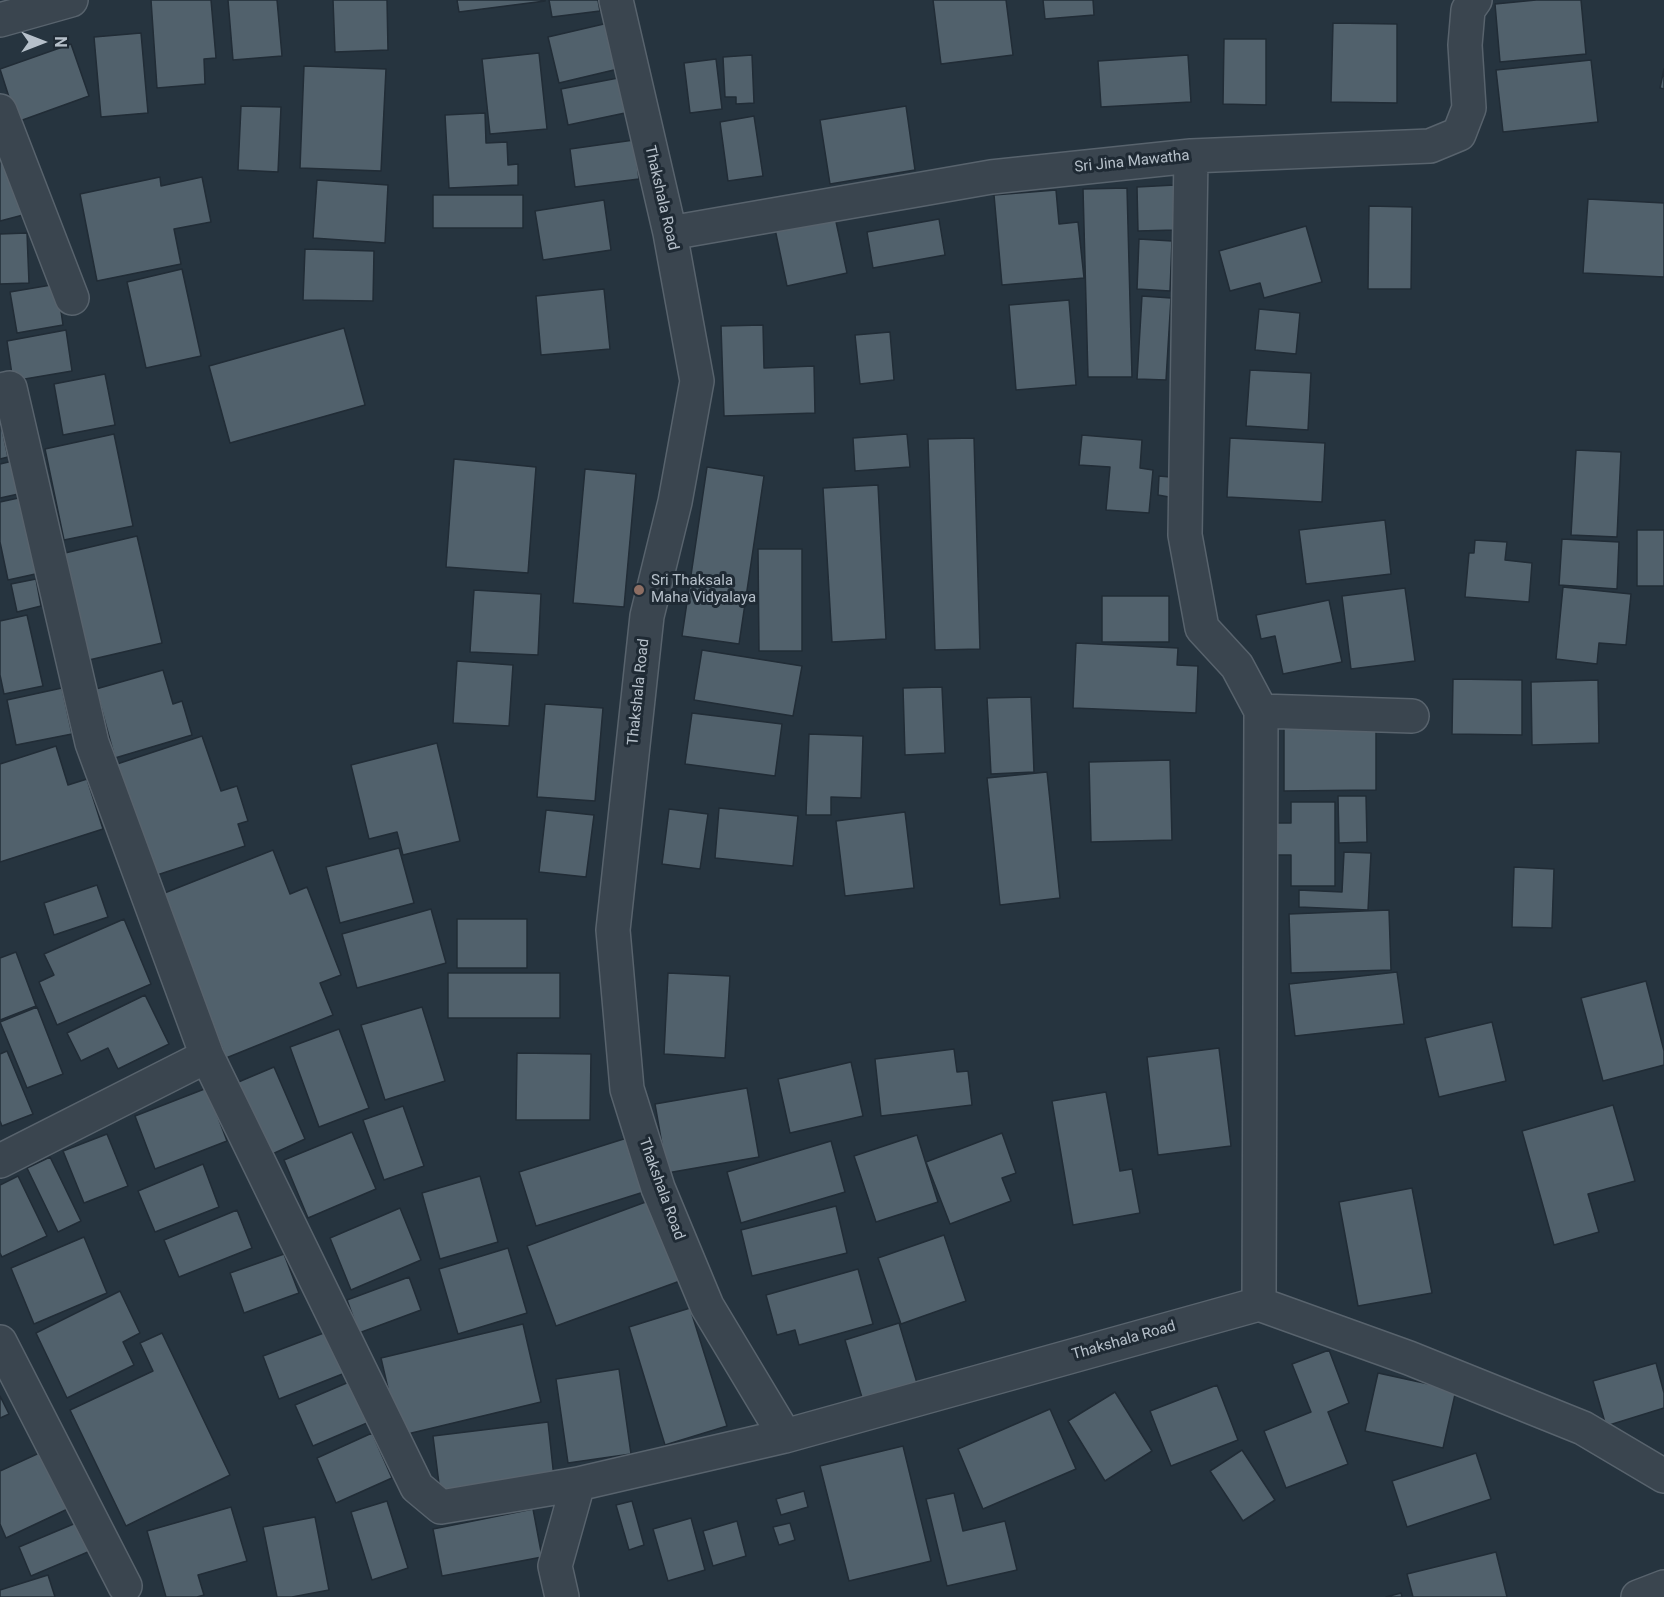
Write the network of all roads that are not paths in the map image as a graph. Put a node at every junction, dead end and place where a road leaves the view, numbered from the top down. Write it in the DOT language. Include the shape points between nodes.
graph roads {
  1 [pos="71,0"];
  2 [pos="616,0"];
  3 [pos="1475,0"];
  4 [pos="0,20"];
  5 [pos="0,111"];
  6 [pos="1191,156"];
  7 [pos="670,233"];
  8 [pos="72,298"];
  9 [pos="0,390"];
  10 [pos="1261,711"];
  11 [pos="1412,716"];
  12 [pos="207,1056"];
  13 [pos="0,1161"];
  14 [pos="1259,1304"];
  15 [pos="0,1342"];
  16 [pos="785,1436"];
  17 [pos="1664,1476"];
  18 [pos="578,1484"];
  19 [pos="125,1586"];
  20 [pos="1664,1587"];
  21 [pos="562,1597"];
  22 [pos="1638,1597"];
  1 -- 4 [label="street"];
  2 -- 7 [label="street, Thakshala Road"];
  3 -- 6 [label="street, Sri Jina Mawatha" via="1468,10 1465,45 1469,108 1459,134 1430,146"];
  5 -- 8 [label="street"];
  6 -- 7 [label="street, Sri Jina Mawatha" via="991,177"];
  6 -- 10 [label="street" via="1185,535 1202,628 1237,666"];
  7 -- 16 [label="street, Thakshala Road" via="697,381 675,502 648,616 613,930 627,1089 658,1188 707,1306"];
  9 -- 12 [label="street" via="10,388 92,743"];
  10 -- 11 [label="street"];
  10 -- 14 [label="street"];
  12 -- 13 [label="street"];
  12 -- 18 [label="street" via="417,1487 441,1507"];
  14 -- 16 [label="street, Thakshala Road"];
  14 -- 17 [label="street" via="1409,1358 1583,1428"];
  15 -- 19 [label="street"];
  16 -- 18 [label="street"];
  18 -- 21 [label="street" via="555,1566"];
  20 -- 22 [label="street"];
}
